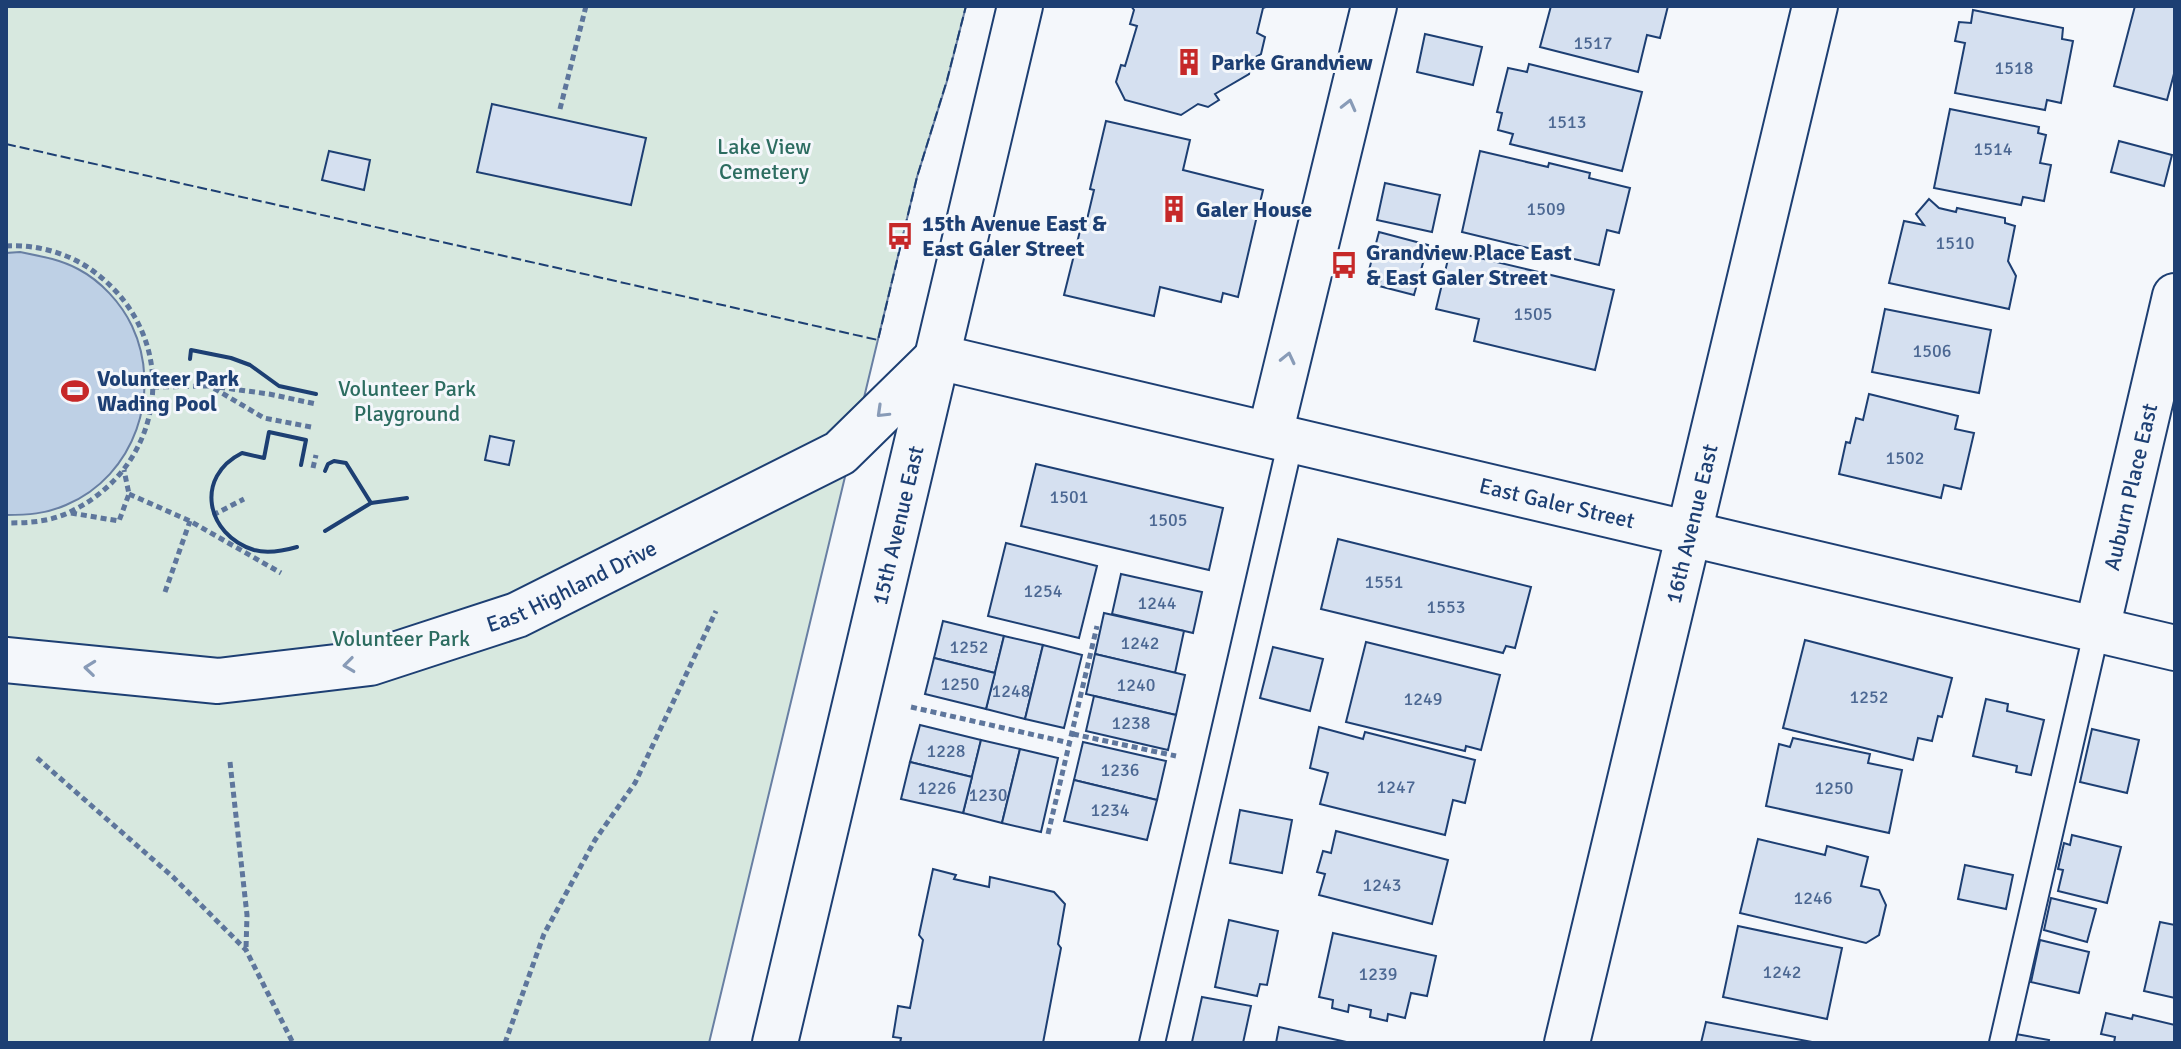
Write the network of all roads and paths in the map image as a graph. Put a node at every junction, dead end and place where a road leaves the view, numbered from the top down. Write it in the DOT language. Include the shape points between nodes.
graph roads {
  1 [pos="586,6"];
  2 [pos="1020,6"];
  3 [pos="1374,6"];
  4 [pos="1815,6"];
  5 [pos="560,109"];
  6 [pos="6,246"];
  7 [pos="2175,296"];
  8 [pos="938,357"];
  9 [pos="210,386"];
  10 [pos="153,387"];
  11 [pos="316,404"];
  12 [pos="311,427"];
  13 [pos="1281,437"];
  14 [pos="316,455"];
  15 [pos="313,468"];
  16 [pos="124,470"];
  17 [pos="129,494"];
  18 [pos="244,499"];
  19 [pos="70,513"];
  20 [pos="213,515"];
  21 [pos="190,521"];
  22 [pos="6,523"];
  23 [pos="1687,533"];
  24 [pos="281,573"];
  25 [pos="165,592"];
  26 [pos="716,611"];
  27 [pos="1097,626"];
  28 [pos="2097,629"];
  29 [pos="2175,648"];
  30 [pos="6,660"];
  31 [pos="911,707"];
  32 [pos="1072,734"];
  33 [pos="1070,743"];
  34 [pos="1138,748"];
  35 [pos="37,758"];
  36 [pos="230,762"];
  37 [pos="1048,834"];
  38 [pos="246,950"];
  39 [pos="293,1043"];
  40 [pos="505,1043"];
  41 [pos="775,1043"];
  42 [pos="1152,1043"];
  43 [pos="1567,1043"];
  44 [pos="2002,1043"];
  1 -- 5 [label="path"];
  2 -- 8 [label="street, 15th Avenue East"];
  13 -- 3 [label="street, one-way"];
  4 -- 23 [label="street, 16th Avenue East"];
  6 -- 10 [label="path" via="53,251 84,263 111,284 133,311 147,341"];
  7 -- 28 [label="street, Auburn Place East"];
  8 -- 13 [label="street, East Galer Street"];
  8 -- 30 [label="street, East Highland Drive, one-way" via="840,453 517,615 370,663 218,681"];
  8 -- 41 [label="street, 15th Avenue East"];
  9 -- 10 [label="path"];
  9 -- 11 [label="path"];
  9 -- 12 [label="path" via="264,418"];
  10 -- 16 [label="path" via="142,441"];
  13 -- 23 [label="street, East Galer Street"];
  13 -- 42 [label="lane"];
  14 -- 15 [label="path"];
  16 -- 17 [label="path"];
  16 -- 19 [label="path"];
  17 -- 19 [label="path" via="119,521"];
  17 -- 21 [label="path"];
  18 -- 20 [label="path"];
  19 -- 22 [label="path"];
  21 -- 24 [label="path"];
  21 -- 25 [label="path"];
  23 -- 28 [label="street, East Galer Street"];
  23 -- 43 [label="street, 16th Avenue East"];
  26 -- 40 [label="path" via="635,783 595,840 544,934"];
  27 -- 32 [label="path"];
  28 -- 29 [label="street, East Galer Street"];
  28 -- 44 [label="lane"];
  31 -- 33 [label="path"];
  32 -- 33 [label="path"];
  32 -- 34 [label="path"];
  33 -- 37 [label="path"];
  35 -- 38 [label="path" via="173,877"];
  36 -- 38 [label="path"];
  38 -- 39 [label="path"];
}
